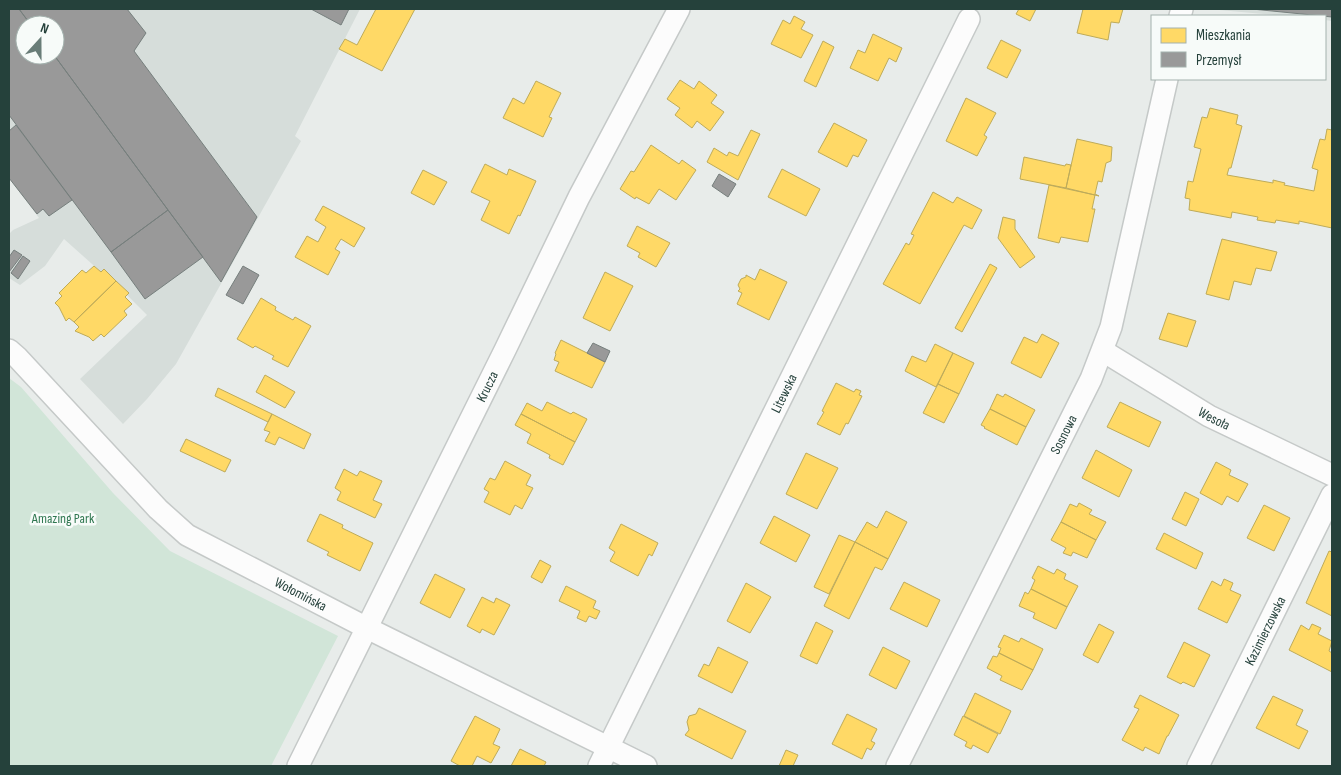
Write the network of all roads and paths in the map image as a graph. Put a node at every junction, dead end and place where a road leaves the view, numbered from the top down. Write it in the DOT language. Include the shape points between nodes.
graph roads {
  1 [pos="679,9"];
  2 [pos="969,19"];
  3 [pos="1167,80"];
  4 [pos="9,350"];
  5 [pos="1103,350"];
  6 [pos="1332,475"];
  7 [pos="1332,495"];
  8 [pos="367,628"];
  9 [pos="609,747"];
  10 [pos="298,766"];
  11 [pos="599,766"];
  12 [pos="646,766"];
  13 [pos="897,766"];
  14 [pos="1198,766"];
  1 -- 8 [label="street, Krucza" via="579,197"];
  2 -- 9 [label="street, Litewska"];
  3 -- 5 [label="street, Sosnowa"];
  4 -- 8 [label="street, Wołomińska" via="187,535"];
  5 -- 6 [label="street, Wesoła" via="1208,416"];
  5 -- 13 [label="street, Sosnowa"];
  7 -- 14 [label="street, Kazimierzowska"];
  8 -- 9 [label="street, Wołomińska"];
  8 -- 10 [label="street, Krucza"];
  9 -- 11 [label="street, Litewska"];
  9 -- 12 [label="street, Wołomińska"];
}
